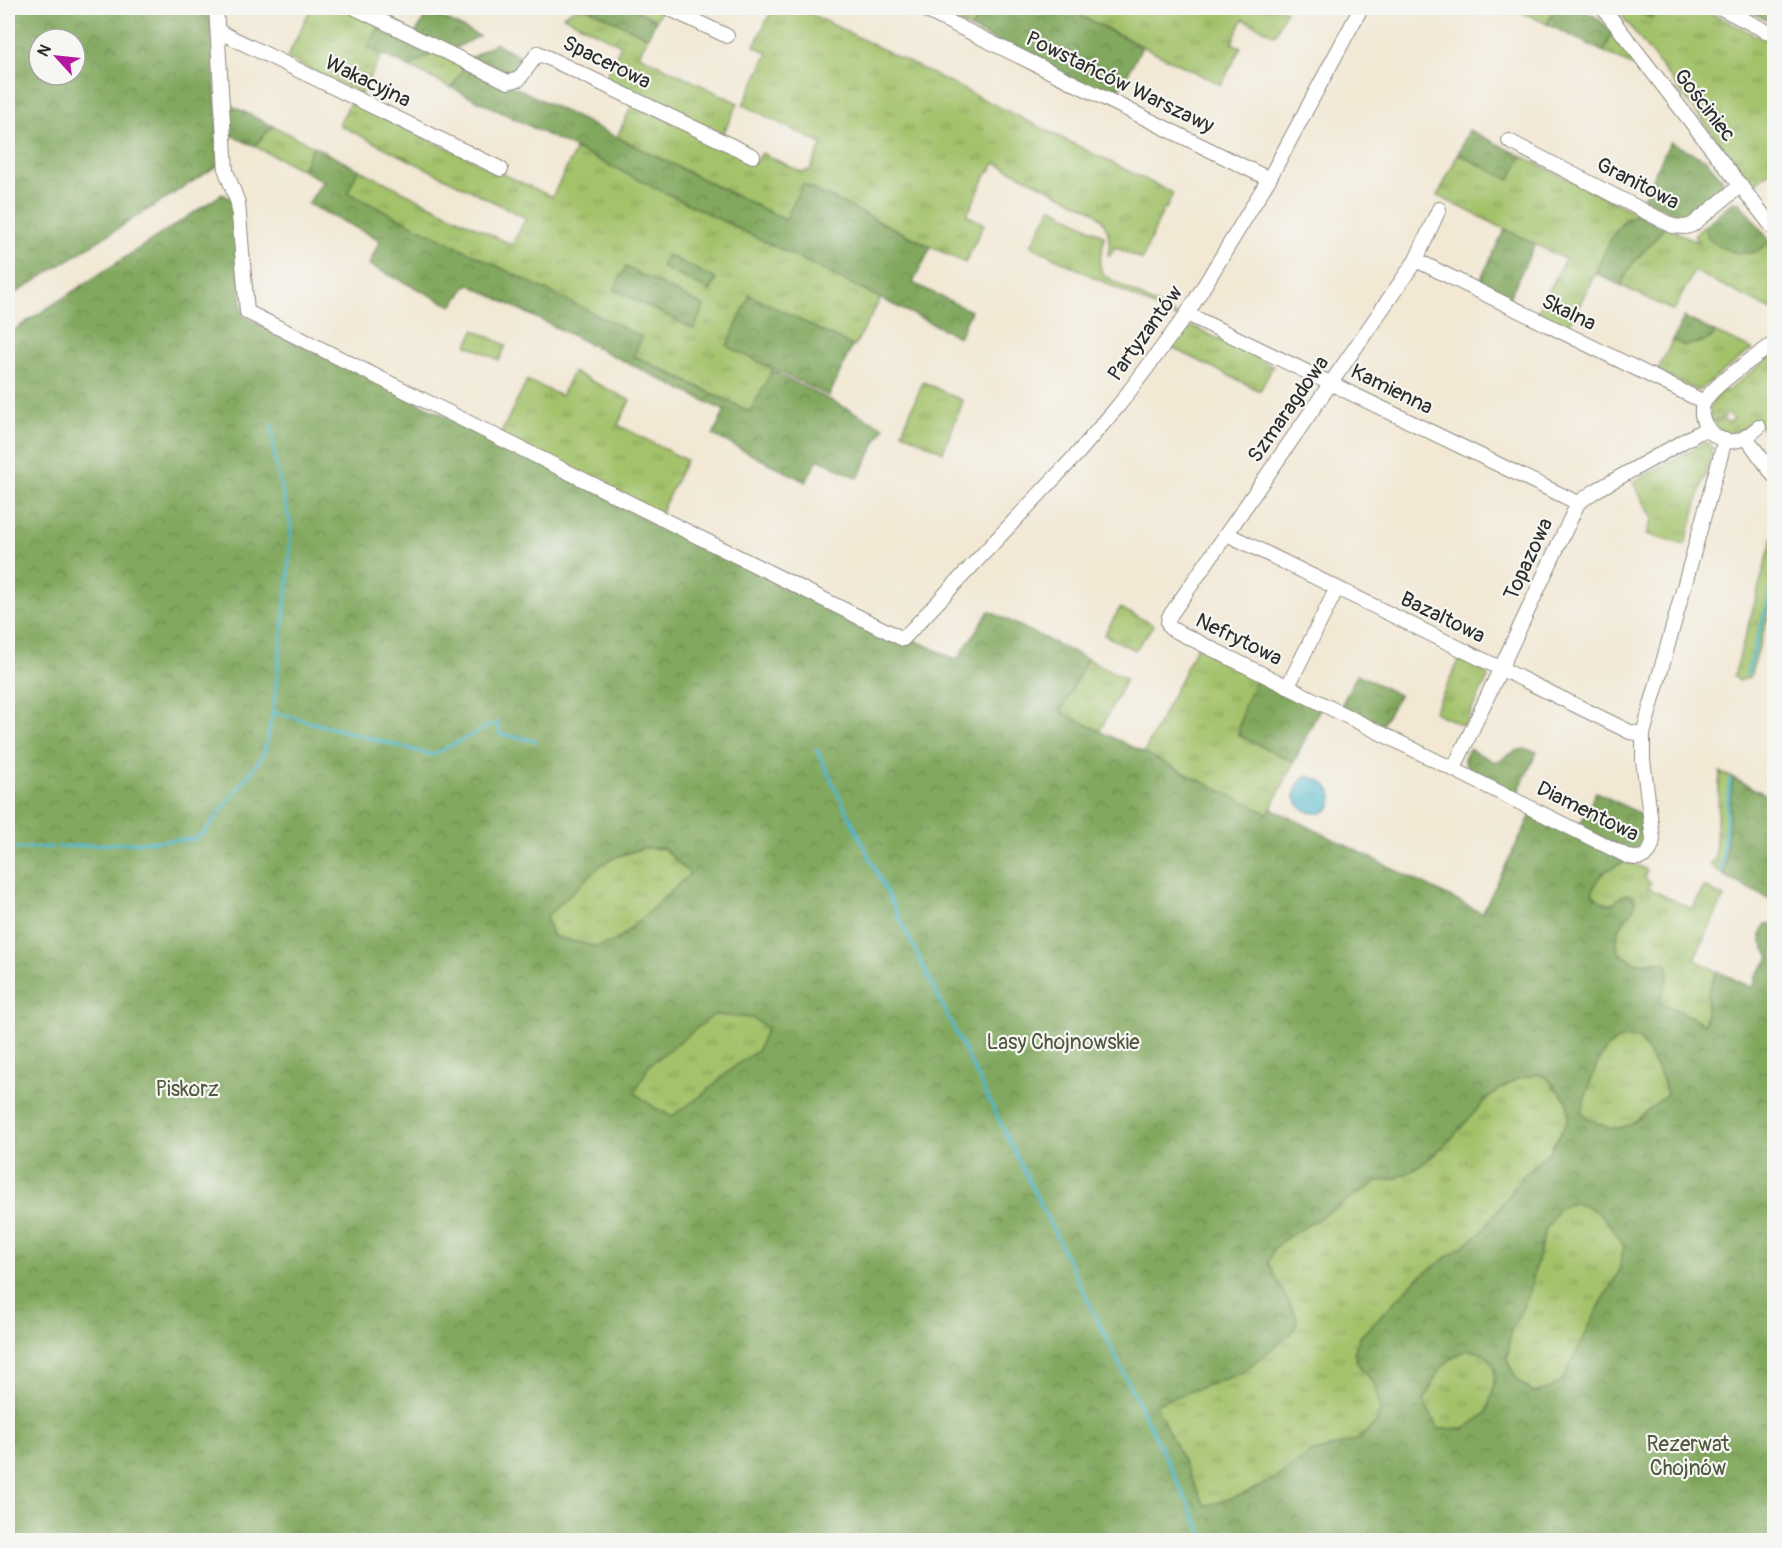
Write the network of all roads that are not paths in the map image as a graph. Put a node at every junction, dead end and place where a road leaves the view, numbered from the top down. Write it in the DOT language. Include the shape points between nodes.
graph roads {
  1 [pos="216,8"];
  2 [pos="355,8"];
  3 [pos="668,8"];
  4 [pos="921,8"];
  5 [pos="1361,8"];
  6 [pos="1603,8"];
  7 [pos="1721,8"];
  8 [pos="218,31"];
  9 [pos="1774,35"];
  10 [pos="726,36"];
  11 [pos="1509,141"];
  12 [pos="753,156"];
  13 [pos="501,169"];
  14 [pos="1269,179"];
  15 [pos="1741,185"];
  16 [pos="1439,209"];
  17 [pos="1774,229"];
  18 [pos="1416,260"];
  19 [pos="1187,314"];
  20 [pos="1774,343"];
  21 [pos="1331,383"];
  22 [pos="1704,402"];
  23 [pos="1759,427"];
  24 [pos="1707,428"];
  25 [pos="1746,437"];
  26 [pos="1725,440"];
  27 [pos="1774,476"];
  28 [pos="1578,503"];
  29 [pos="1227,534"];
  30 [pos="1337,588"];
  31 [pos="1170,628"];
  32 [pos="1500,668"];
  33 [pos="1288,686"];
  34 [pos="1643,734"];
  35 [pos="1454,768"];
  1 -- 8 [label="street"];
  2 -- 12 [label="street, Spacerowa" via="508,82 519,79 538,52"];
  3 -- 10 [label="street"];
  4 -- 14 [label="street, Powstańców Warszawy"];
  5 -- 14 [label="street, Partyzantów"];
  6 -- 15 [label="street, Gościniec"];
  7 -- 9 [label="street"];
  8 -- 13 [label="street, Wakacyjna"];
  8 -- 19 [label="street, Partyzantów" via="226,171 238,203 247,312 903,639 1078,453"];
  11 -- 15 [label="street, Granitowa" via="1682,228 1692,225"];
  14 -- 19 [label="street, Partyzantów"];
  15 -- 17 [label="street, Gościniec"];
  16 -- 18 [label="street, Szmaragdowa"];
  18 -- 21 [label="street, Szmaragdowa"];
  18 -- 22 [label="street, Skalna"];
  19 -- 21 [label="street, Kamienna"];
  20 -- 22 [label="street"];
  21 -- 28 [label="street, Kamienna"];
  21 -- 29 [label="street, Szmaragdowa"];
  22 -- 24 [label="street" via="1702,414"];
  23 -- 25 [label="street"];
  24 -- 26 [label="street"];
  24 -- 28 [label="street, Topazowa"];
  25 -- 26 [label="street"];
  25 -- 27 [label="street"];
  26 -- 34 [label="street, Diamentowa"];
  28 -- 32 [label="street, Topazowa"];
  29 -- 30 [label="street, Bazaltowa"];
  29 -- 31 [label="street, Szmaragdowa" via="1169,617"];
  30 -- 32 [label="street, Bazaltowa"];
  30 -- 33 [label="street, Nefrytowa"];
  31 -- 33 [label="street, Nefrytowa"];
  32 -- 34 [label="street, Bazaltowa" via="1630,732"];
  32 -- 35 [label="street, Topazowa"];
  33 -- 35 [label="street, Diamentowa"];
  34 -- 35 [label="street, Diamentowa" via="1653,845 1648,854 1638,858 1627,856"];
}
